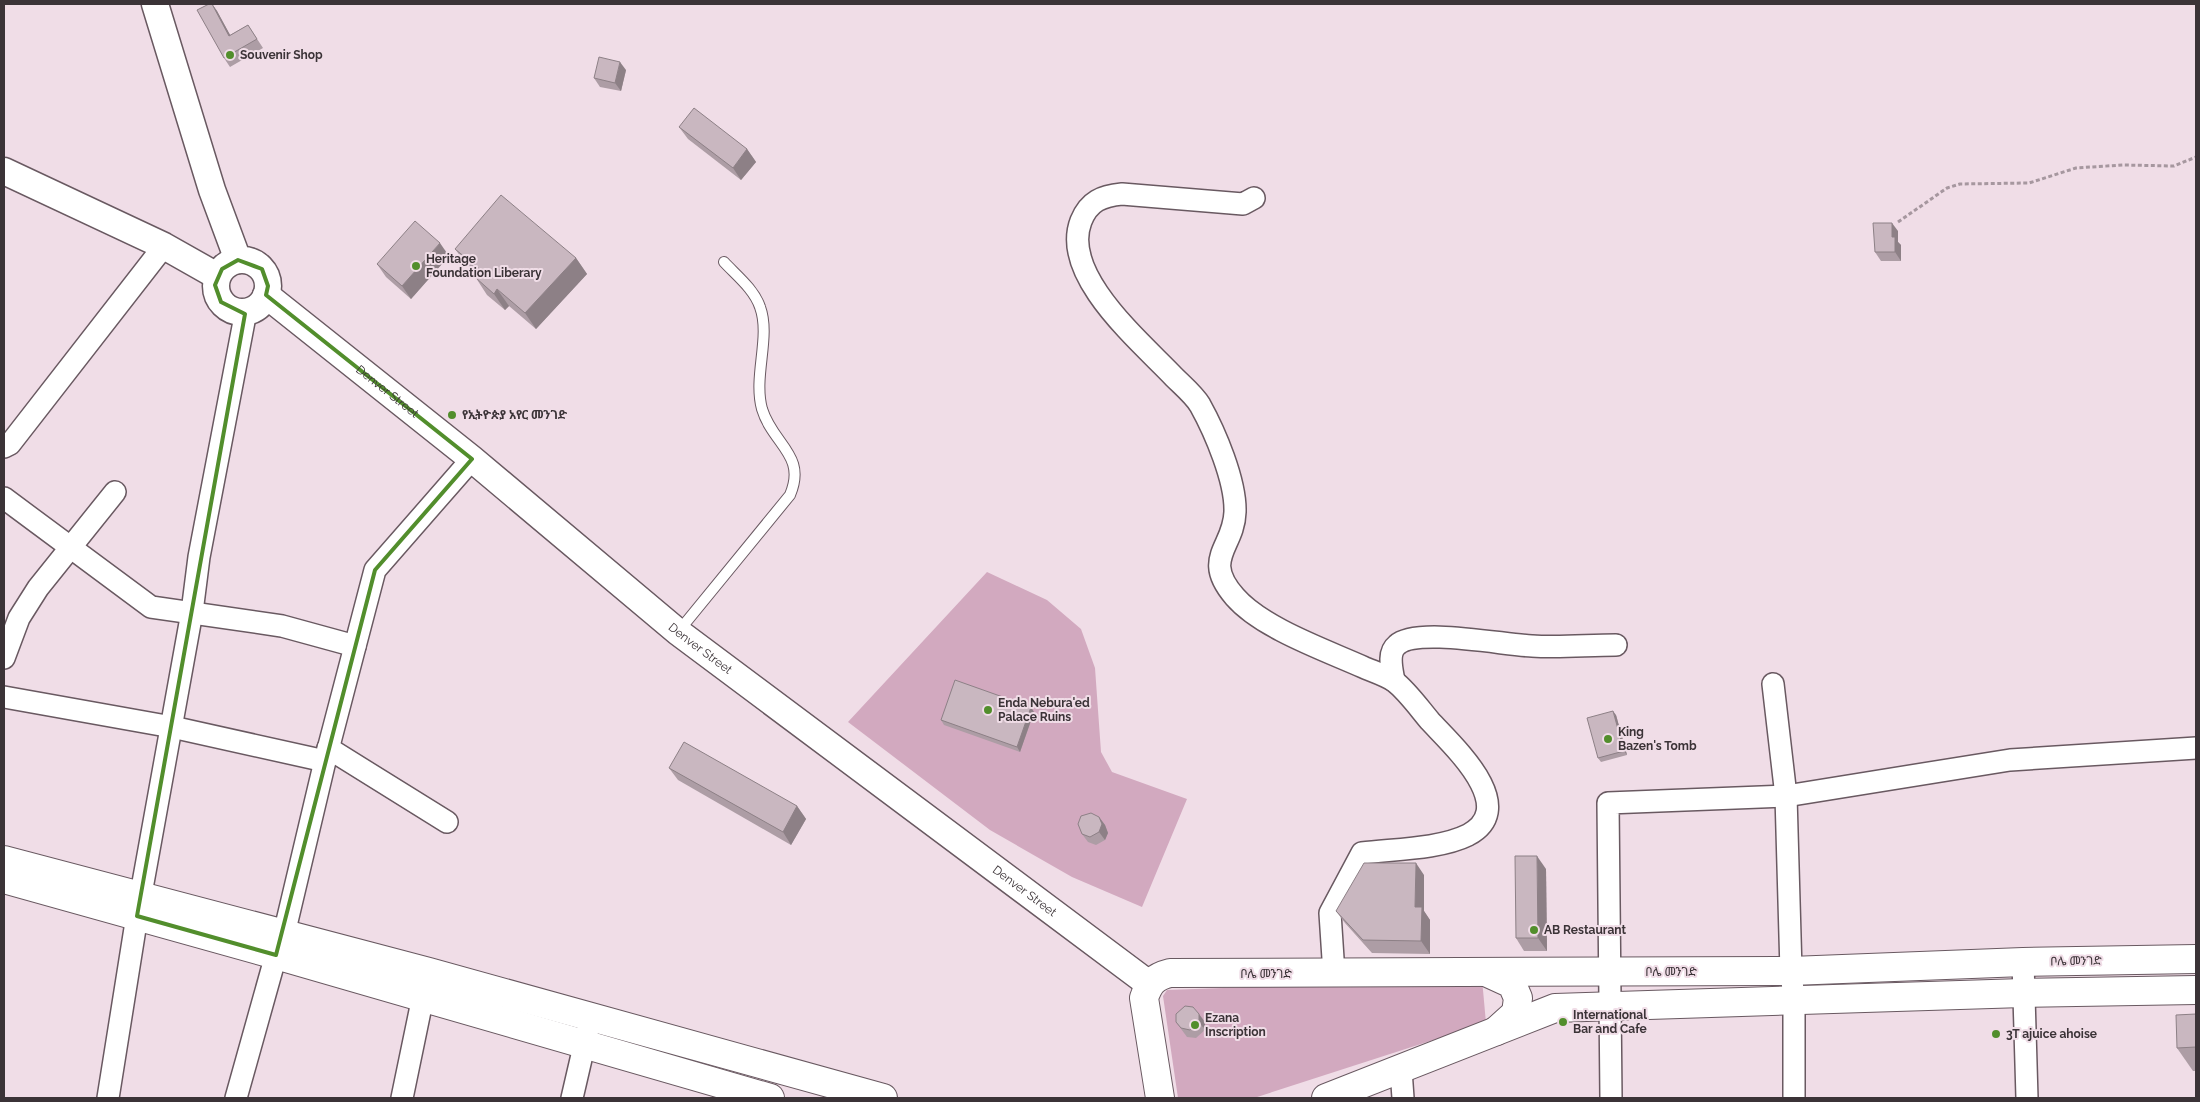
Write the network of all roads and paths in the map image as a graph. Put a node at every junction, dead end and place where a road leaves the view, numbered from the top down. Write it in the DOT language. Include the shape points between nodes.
graph roads {
  1 [pos="155,4"];
  2 [pos="2196,157"];
  3 [pos="4,171"];
  4 [pos="1254,198"];
  5 [pos="1898,222"];
  6 [pos="164,246"];
  7 [pos="238,260"];
  8 [pos="724,262"];
  9 [pos="217,276"];
  10 [pos="266,295"];
  11 [pos="246,311"];
  12 [pos="4,447"];
  13 [pos="472,459"];
  14 [pos="115,492"];
  15 [pos="4,498"];
  16 [pos="70,548"];
  17 [pos="192,612"];
  18 [pos="678,632"];
  19 [pos="1616,645"];
  20 [pos="355,646"];
  21 [pos="4,658"];
  22 [pos="1394,681"];
  23 [pos="1773,684"];
  24 [pos="4,697"];
  25 [pos="172,726"];
  26 [pos="2196,748"];
  27 [pos="327,755"];
  28 [pos="1786,796"];
  29 [pos="447,822"];
  30 [pos="4,860"];
  31 [pos="4,879"];
  32 [pos="140,906"];
  33 [pos="280,944"];
  34 [pos="2196,959"];
  35 [pos="2023,962"];
  36 [pos="1791,971"];
  37 [pos="429,972"];
  38 [pos="1488,972"];
  39 [pos="1609,972"];
  40 [pos="1334,974"];
  41 [pos="1149,984"];
  42 [pos="2196,990"];
  43 [pos="2023,993"];
  44 [pos="422,999"];
  45 [pos="1794,1000"];
  46 [pos="1609,1006"];
  47 [pos="592,1017"];
  48 [pos="1493,1033"];
  49 [pos="584,1045"];
  50 [pos="1401,1070"];
  51 [pos="781,1071"];
  52 [pos="108,1098"];
  53 [pos="236,1098"];
  54 [pos="402,1098"];
  55 [pos="572,1098"];
  56 [pos="770,1098"];
  57 [pos="775,1098"];
  58 [pos="883,1098"];
  59 [pos="1160,1098"];
  60 [pos="1326,1098"];
  61 [pos="1403,1098"];
  62 [pos="1611,1098"];
  63 [pos="1794,1098"];
  64 [pos="2027,1098"];
  1 -- 7 [label="street" via="212,190"];
  2 -- 5 [label="path" via="2174,166 2076,168 2029,183 1960,184 1947,188"];
  3 -- 6 [label="street"];
  4 -- 22 [label="street" via="1243,204 1104,195 1086,210 1078,228 1079,254 1093,287 1125,328 1199,402 1213,431 1233,493 1233,528 1224,542 1220,566 1222,580 1236,599 1270,624"];
  6 -- 9 [label="street"];
  6 -- 12 [label="street" via="10,444"];
  7 -- 9 [label="street" via="229,263"];
  7 -- 10 [label="street" via="247,260 262,269 268,286"];
  8 -- 18 [label="lane" via="752,292 760,307 763,324 760,401 770,427 791,457 797,475 790,495"];
  9 -- 11 [label="street" via="215,285 221,302 237,311"];
  10 -- 11 [label="street" via="254,308"];
  10 -- 13 [label="street, Denver Street"];
  11 -- 17 [label="street" via="199,556"];
  13 -- 18 [label="street, Denver Street"];
  13 -- 20 [label="street" via="375,570"];
  14 -- 16 [label="street"];
  15 -- 16 [label="street"];
  16 -- 17 [label="street" via="151,606"];
  16 -- 21 [label="street" via="19,618"];
  17 -- 20 [label="street" via="282,626"];
  17 -- 25 [label="street"];
  18 -- 41 [label="street, Denver Street"];
  19 -- 22 [label="street" via="1533,646 1438,637 1405,639 1392,650"];
  20 -- 27 [label="street"];
  22 -- 40 [label="street" via="1477,773 1486,793 1487,811 1481,824 1469,834 1450,842 1362,854 1330,913"];
  23 -- 28 [label="street"];
  24 -- 25 [label="street"];
  25 -- 27 [label="street"];
  25 -- 32 [label="street"];
  26 -- 28 [label="street" via="2010,760"];
  27 -- 29 [label="street"];
  27 -- 33 [label="street"];
  28 -- 36 [label="street"];
  28 -- 39 [label="street" via="1608,803"];
  30 -- 32 [label="main road"];
  31 -- 32 [label="main road"];
  32 -- 33 [label="main road"];
  32 -- 52 [label="street"];
  33 -- 37 [label="main road"];
  33 -- 44 [label="main road"];
  33 -- 53 [label="street"];
  34 -- 35 [label="main road, ቦሌ መንገድ"];
  35 -- 36 [label="main road, ቦሌ መንገድ"];
  35 -- 43 [label="street"];
  36 -- 39 [label="main road, ቦሌ መንገድ"];
  36 -- 45 [label="street"];
  37 -- 44 [label="street"];
  37 -- 47 [label="main road"];
  38 -- 39 [label="main road, ቦሌ መንገድ"];
  38 -- 40 [label="main road, ቦሌ መንገድ"];
  38 -- 48 [label="main road" via="1512,984 1518,998 1516,1013"];
  39 -- 46 [label="street"];
  40 -- 41 [label="main road, ቦሌ መንገድ" via="1170,973 1158,976"];
  41 -- 59 [label="main road" via="1144,998"];
  42 -- 43 [label="main road"];
  43 -- 45 [label="main road"];
  43 -- 64 [label="street"];
  44 -- 49 [label="main road"];
  44 -- 54 [label="street"];
  45 -- 46 [label="main road"];
  45 -- 63 [label="street"];
  46 -- 48 [label="main road" via="1555,1008"];
  46 -- 62 [label="street"];
  47 -- 49 [label="street"];
  47 -- 51 [label="main road"];
  48 -- 50 [label="main road"];
  49 -- 55 [label="street"];
  49 -- 56 [label="main road"];
  50 -- 60 [label="main road"];
  50 -- 61 [label="street"];
  51 -- 57 [label="street"];
  51 -- 58 [label="main road"];
}
